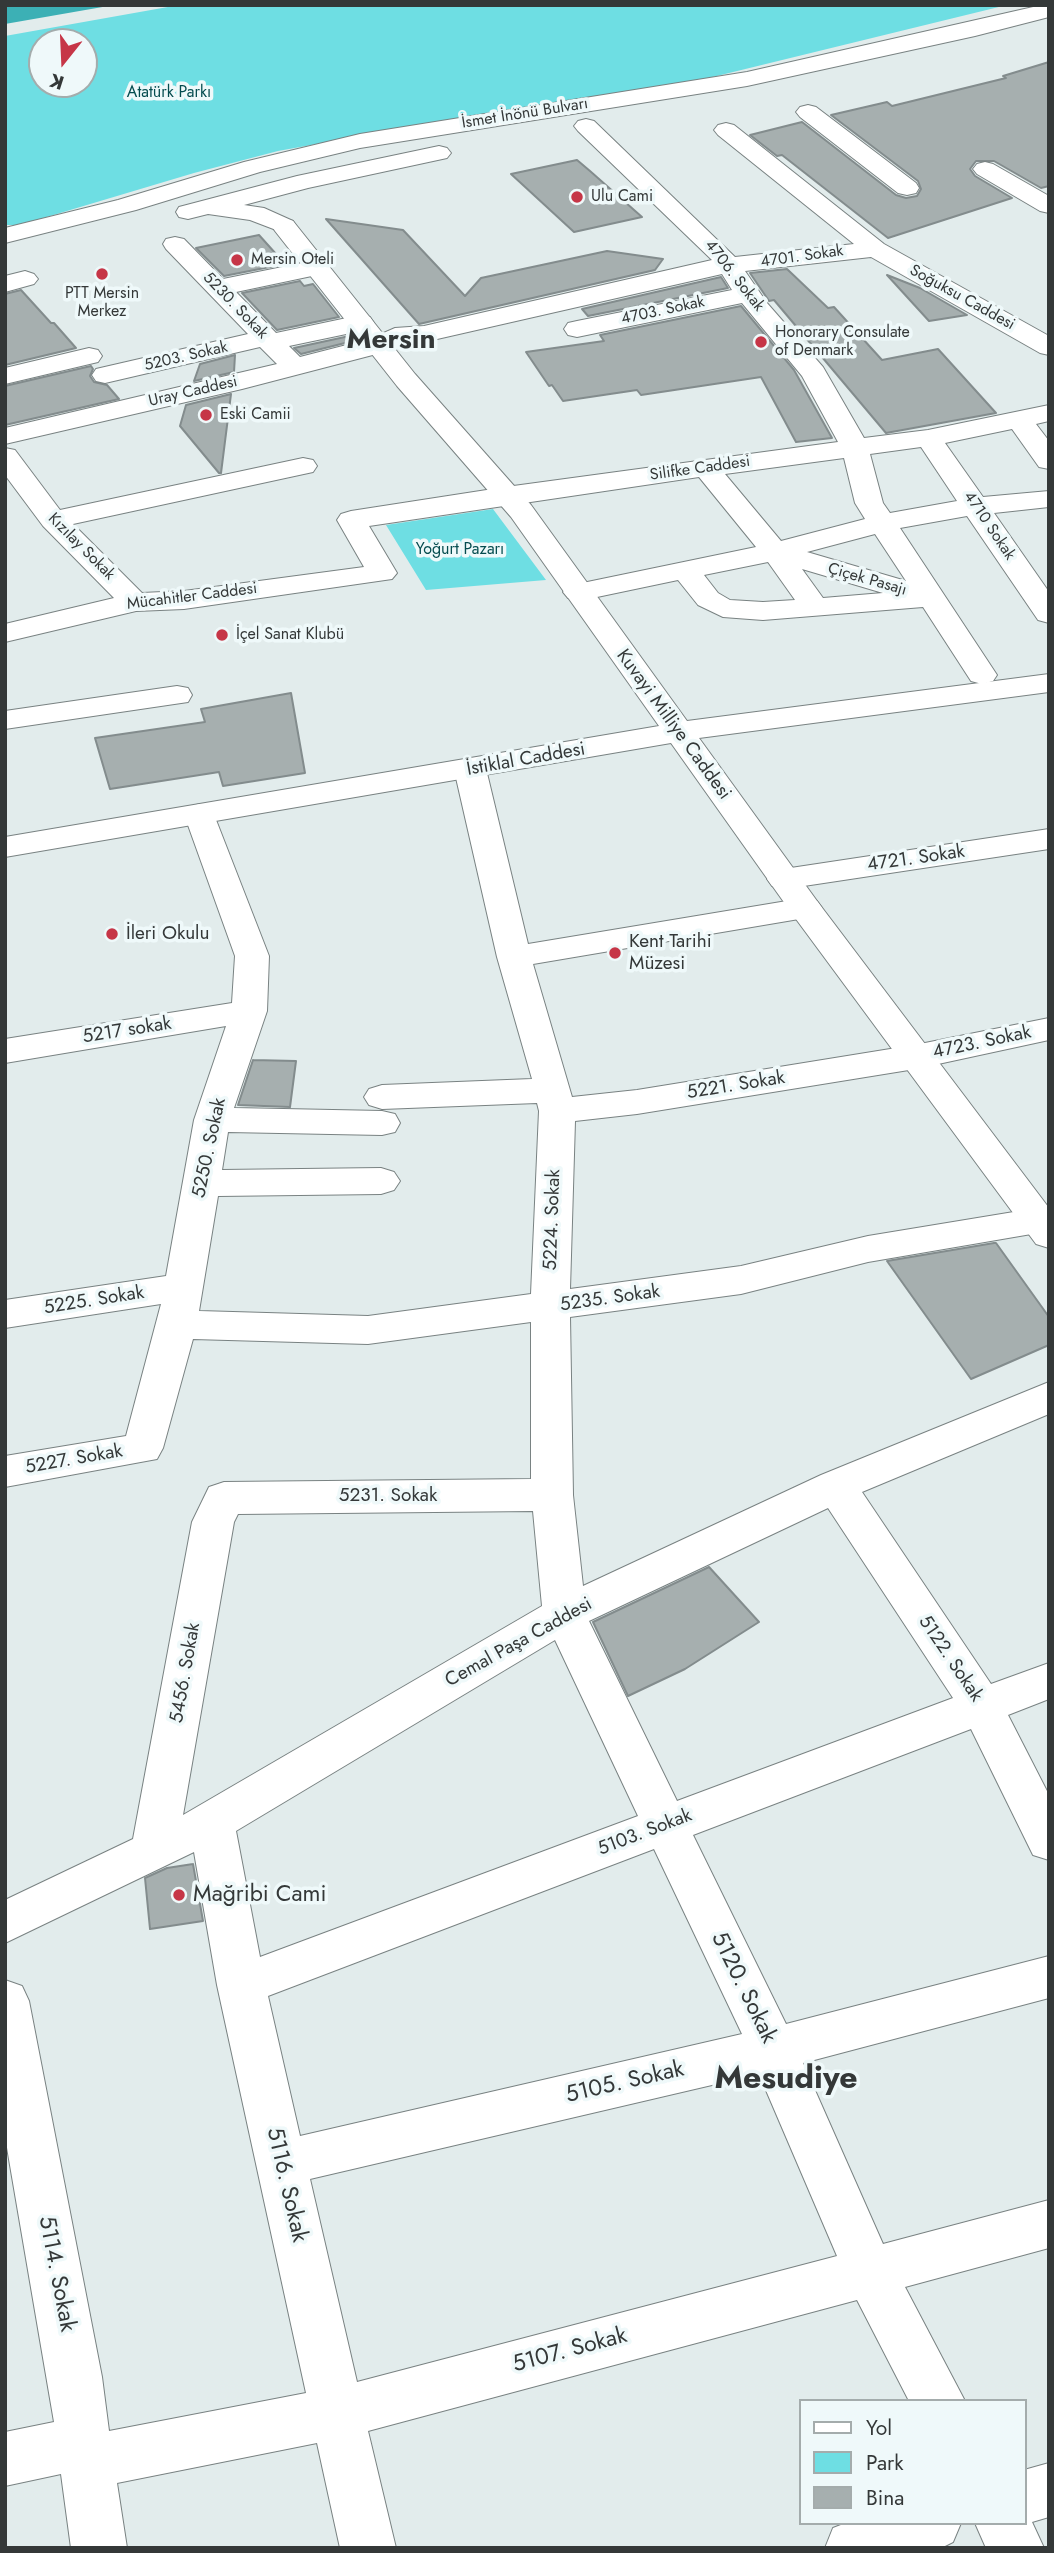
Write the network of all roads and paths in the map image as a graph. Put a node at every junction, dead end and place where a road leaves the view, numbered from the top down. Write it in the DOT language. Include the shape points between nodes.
graph roads {
  1 [pos="1049,10"];
  2 [pos="1049,29"];
  3 [pos="808,111"];
  4 [pos="586,126"];
  5 [pos="726,130"];
  6 [pos="490,143"];
  7 [pos="464,148"];
  8 [pos="985,169"];
  9 [pos="333,175"];
  10 [pos="907,188"];
  11 [pos="1049,206"];
  12 [pos="191,211"];
  13 [pos="296,216"];
  14 [pos="5,236"];
  15 [pos="175,244"];
  16 [pos="875,249"];
  17 [pos="5,256"];
  18 [pos="728,265"];
  19 [pos="317,268"];
  20 [pos="216,288"];
  21 [pos="748,294"];
  22 [pos="361,323"];
  23 [pos="578,329"];
  24 [pos="268,340"];
  25 [pos="387,340"];
  26 [pos="1049,347"];
  27 [pos="295,367"];
  28 [pos="5,376"];
  29 [pos="1049,413"];
  30 [pos="1019,419"];
  31 [pos="5,436"];
  32 [pos="928,438"];
  33 [pos="855,448"];
  34 [pos="5,456"];
  35 [pos="1049,461"];
  36 [pos="303,466"];
  37 [pos="706,468"];
  38 [pos="506,495"];
  39 [pos="1049,499"];
  40 [pos="976,506"];
  41 [pos="53,520"];
  42 [pos="881,523"];
  43 [pos="775,552"];
  44 [pos="686,570"];
  45 [pos="382,573"];
  46 [pos="578,592"];
  47 [pos="930,598"];
  48 [pos="134,602"];
  49 [pos="815,608"];
  50 [pos="1049,614"];
  51 [pos="5,634"];
  52 [pos="982,675"];
  53 [pos="1049,684"];
  54 [pos="177,695"];
  55 [pos="5,720"];
  56 [pos="677,732"];
  57 [pos="470,769"];
  58 [pos="200,814"];
  59 [pos="1049,839"];
  60 [pos="5,847"];
  61 [pos="784,878"];
  62 [pos="804,908"];
  63 [pos="514,957"];
  64 [pos="249,1012"];
  65 [pos="1049,1029"];
  66 [pos="5,1051"];
  67 [pos="915,1057"];
  68 [pos="555,1100"];
  69 [pos="212,1120"];
  70 [pos="380,1181"];
  71 [pos="201,1183"];
  72 [pos="1043,1228"];
  73 [pos="180,1306"];
  74 [pos="550,1307"];
  75 [pos="5,1314"];
  76 [pos="1049,1397"];
  77 [pos="143,1448"];
  78 [pos="5,1472"];
  79 [pos="836,1486"];
  80 [pos="552,1495"];
  81 [pos="224,1498"];
  82 [pos="564,1614"];
  83 [pos="1049,1681"];
  84 [pos="982,1706"];
  85 [pos="212,1822"];
  86 [pos="664,1825"];
  87 [pos="1049,1841"];
  88 [pos="154,1850"];
  89 [pos="5,1923"];
  90 [pos="1049,1977"];
  91 [pos="242,1985"];
  92 [pos="5,2001"];
  93 [pos="774,2049"];
  94 [pos="17,2133"];
  95 [pos="281,2162"];
  96 [pos="1049,2224"];
  97 [pos="870,2271"];
  98 [pos="937,2399"];
  99 [pos="338,2413"];
  100 [pos="86,2452"];
  101 [pos="5,2459"];
  102 [pos="1049,2490"];
  103 [pos="1026,2496"];
  104 [pos="927,2525"];
  105 [pos="1003,2525"];
  106 [pos="99,2548"];
  107 [pos="368,2548"];
  108 [pos="853,2548"];
  109 [pos="1016,2548"];
  1 -- 14 [label="street, İsmet İnönü Bulvarı" via="747,79 334,146"];
  2 -- 4 [label="street, İsmet İnönü Bulvarı" via="757,96"];
  3 -- 10 [label="street"];
  4 -- 6 [label="street, İsmet İnönü Bulvarı"];
  4 -- 18 [label="street, 4706. Sokak"];
  5 -- 16 [label="street, Soğuksu Caddesi"];
  7 -- 9 [label="street, İsmet İnönü Bulvarı"];
  8 -- 11 [label="street"];
  9 -- 12 [label="street, İsmet İnönü Bulvarı"];
  9 -- 13 [label="street" via="308,190"];
  12 -- 13 [label="street"];
  12 -- 17 [label="street, İsmet İnönü Bulvarı"];
  13 -- 19 [label="street, Kuvayi Milliye Caddesi"];
  13 -- 25 [label="street, Kuvayi Milliye Caddesi"];
  15 -- 20 [label="street, 5230. Sokak"];
  16 -- 18 [label="street, 4701. Sokak"];
  16 -- 26 [label="street, Soğuksu Caddesi"];
  18 -- 21 [label="street, 4706. Sokak"];
  18 -- 25 [label="street, Uray Caddesi"];
  19 -- 20 [label="street"];
  19 -- 22 [label="street, Kuvayi Milliye Caddesi"];
  20 -- 24 [label="street, 5230. Sokak"];
  21 -- 23 [label="street, 4703. Sokak"];
  21 -- 33 [label="street, 4706. Sokak" via="814,373"];
  22 -- 24 [label="street, 5203. Sokak"];
  22 -- 25 [label="street, Kuvayi Milliye Caddesi"];
  24 -- 27 [label="street, 5230. Sokak"];
  24 -- 28 [label="street, 5203. Sokak"];
  25 -- 27 [label="street, Uray Caddesi"];
  25 -- 38 [label="street, Kuvayi Milliye Caddesi"];
  27 -- 31 [label="street, Uray Caddesi"];
  29 -- 30 [label="street, Silifke Caddesi"];
  30 -- 32 [label="street, Silifke Caddesi"];
  30 -- 35 [label="street"];
  32 -- 33 [label="street, Silifke Caddesi"];
  32 -- 40 [label="street, 4710 Sokak"];
  33 -- 37 [label="street, Silifke Caddesi"];
  33 -- 42 [label="street, 4706. Sokak" via="869,503"];
  34 -- 41 [label="street, Kızılay Sokak"];
  36 -- 41 [label="street"];
  37 -- 38 [label="street, Silifke Caddesi"];
  37 -- 43 [label="street, Çiçek Pasajı"];
  38 -- 45 [label="street, Silifke Caddesi" via="351,520"];
  38 -- 46 [label="street, Kuvayi Milliye Caddesi"];
  39 -- 40 [label="street, Çiçek Pasajı"];
  40 -- 42 [label="street, Çiçek Pasajı"];
  40 -- 50 [label="street, 4710 Sokak"];
  41 -- 48 [label="street, Kızılay Sokak"];
  42 -- 43 [label="street, Çiçek Pasajı"];
  42 -- 47 [label="street, 4706. Sokak"];
  43 -- 44 [label="street, Çiçek Pasajı"];
  43 -- 47 [label="street, Çiçek Pasajı"];
  43 -- 49 [label="street, Çiçek Pasajı"];
  44 -- 46 [label="street"];
  44 -- 49 [label="street, Çiçek Pasajı" via="708,599 723,608"];
  45 -- 48 [label="street, Mücahitler Caddesi" via="184,600"];
  46 -- 56 [label="street, Kuvayi Milliye Caddesi"];
  47 -- 49 [label="street, Çiçek Pasajı"];
  47 -- 52 [label="street, 4706. Sokak"];
  48 -- 51 [label="street, Mücahitler Caddesi"];
  53 -- 56 [label="street, İstiklal Caddesi"];
  54 -- 55 [label="street"];
  56 -- 57 [label="street, İstiklal Caddesi"];
  56 -- 61 [label="street, Kuvayi Milliye Caddesi"];
  57 -- 58 [label="street, İstiklal Caddesi"];
  57 -- 63 [label="street, 5224. Sokak"];
  58 -- 60 [label="street, İstiklal Caddesi"];
  58 -- 64 [label="street, 5250. Sokak" via="252,956"];
  59 -- 61 [label="street, 4721. Sokak"];
  61 -- 62 [label="street, Kuvayi Milliye Caddesi"];
  62 -- 63 [label="street"];
  62 -- 67 [label="street, Kuvayi Milliye Caddesi"];
  63 -- 68 [label="street, 5224. Sokak"];
  64 -- 66 [label="street, 5217 sokak"];
  64 -- 69 [label="street, 5250. Sokak"];
  65 -- 67 [label="street, 4723. Sokak"];
  67 -- 68 [label="street, 5221. Sokak" via="637,1101"];
  67 -- 72 [label="street, Kuvayi Milliye Caddesi"];
  68 -- 69 [label="street, 5221. Sokak"];
  68 -- 74 [label="street, 5224. Sokak"];
  69 -- 71 [label="street, 5250. Sokak"];
  70 -- 71 [label="street"];
  71 -- 73 [label="street, 5250. Sokak"];
  72 -- 74 [label="street, 5235. Sokak" via="868,1249 741,1280"];
  73 -- 74 [label="street, 5235. Sokak" via="368,1330"];
  73 -- 75 [label="street, 5225. Sokak"];
  73 -- 77 [label="street, 5250. Sokak"];
  74 -- 80 [label="street, 5224. Sokak"];
  76 -- 79 [label="street, Cemal Paşa Caddesi"];
  77 -- 78 [label="street, 5227. Sokak"];
  79 -- 82 [label="street, Cemal Paşa Caddesi"];
  79 -- 84 [label="street, 5122. Sokak"];
  80 -- 81 [label="street, 5231. Sokak"];
  80 -- 82 [label="street, 5224. Sokak"];
  81 -- 88 [label="street, 5456. Sokak" via="213,1522"];
  82 -- 85 [label="street, Cemal Paşa Caddesi"];
  82 -- 86 [label="street, 5120. Sokak"];
  83 -- 84 [label="street, 5103. Sokak"];
  84 -- 86 [label="street, 5103. Sokak"];
  84 -- 87 [label="street, 5122. Sokak"];
  85 -- 88 [label="street, Cemal Paşa Caddesi"];
  85 -- 91 [label="street, 5116. Sokak"];
  86 -- 91 [label="street, 5103. Sokak"];
  86 -- 93 [label="street, 5120. Sokak"];
  88 -- 89 [label="street, Cemal Paşa Caddesi"];
  90 -- 93 [label="street, 5105. Sokak"];
  91 -- 95 [label="street, 5116. Sokak"];
  92 -- 94 [label="street, 5114. Sokak"];
  93 -- 95 [label="street, 5105. Sokak"];
  93 -- 97 [label="street, 5120. Sokak"];
  94 -- 100 [label="street, 5114. Sokak" via="75,2377"];
  95 -- 99 [label="street, 5116. Sokak"];
  96 -- 97 [label="street, 5107. Sokak"];
  97 -- 98 [label="street, 5120. Sokak"];
  97 -- 99 [label="street, 5107. Sokak"];
  99 -- 100 [label="street, 5107. Sokak"];
  99 -- 107 [label="street, 5116. Sokak"];
  100 -- 101 [label="street, 5107. Sokak"];
  100 -- 106 [label="street, 5114. Sokak"];
  102 -- 103 [label="street"];
  104 -- 108 [label="street"];
  105 -- 109 [label="street"];
}
